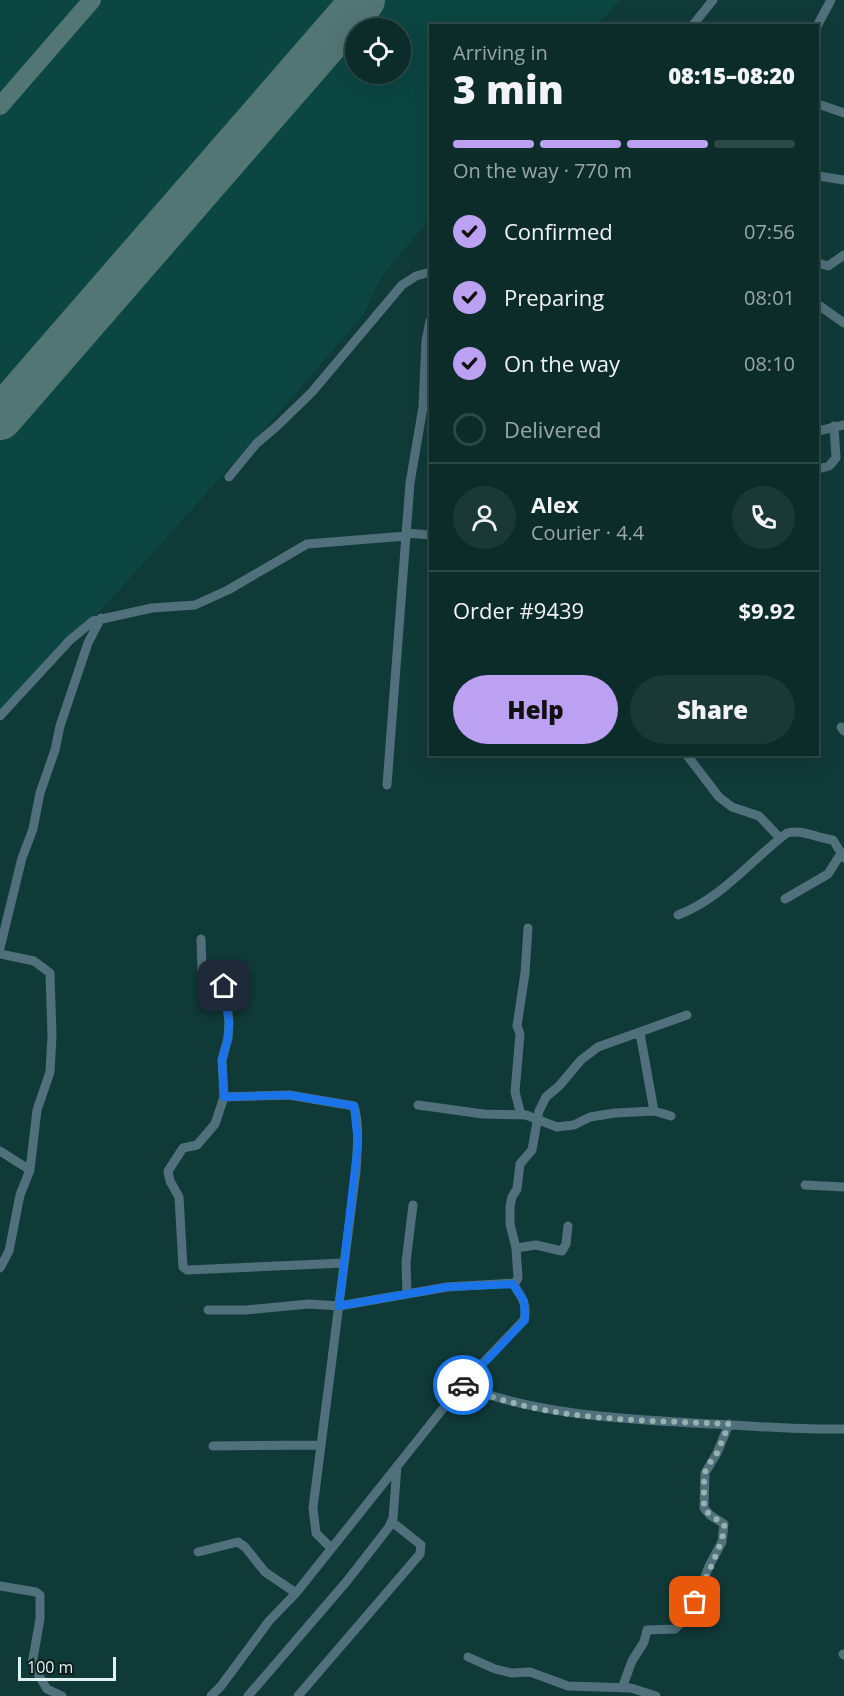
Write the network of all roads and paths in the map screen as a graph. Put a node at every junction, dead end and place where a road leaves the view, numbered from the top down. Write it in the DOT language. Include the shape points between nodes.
graph roads {
  1 [pos="713,0"];
  2 [pos="831,0"];
  3 [pos="694,24"];
  4 [pos="818,24"];
  5 [pos="819,104"];
  6 [pos="844,112"];
  7 [pos="819,176"];
  8 [pos="844,180"];
  9 [pos="844,255"];
  10 [pos="819,263"];
  11 [pos="429,272"];
  12 [pos="820,306"];
  13 [pos="844,321"];
  14 [pos="429,326"];
  15 [pos="428,369"];
  16 [pos="839,425"];
  17 [pos="819,431"];
  18 [pos="819,470"];
  19 [pos="229,477"];
  20 [pos="406,535"];
  21 [pos="429,535"];
  22 [pos="101,618"];
  23 [pos="0,716"];
  24 [pos="688,756"];
  25 [pos="387,785"];
  26 [pos="780,838"];
  27 [pos="842,856"];
  28 [pos="785,899"];
  29 [pos="678,915"];
  30 [pos="528,928"];
  31 [pos="201,939"];
  32 [pos="0,948"];
  33 [pos="0,954"];
  34 [pos="687,1015"];
  35 [pos="640,1033"];
  36 [pos="224,1097"];
  37 [pos="418,1105"];
  38 [pos="654,1111"];
  39 [pos="521,1115"];
  40 [pos="671,1116"];
  41 [pos="538,1119"];
  42 [pos="0,1151"];
  43 [pos="30,1170"];
  44 [pos="805,1185"];
  45 [pos="844,1187"];
  46 [pos="413,1205"];
  47 [pos="568,1226"];
  48 [pos="516,1248"];
  49 [pos="344,1263"];
  50 [pos="0,1269"];
  51 [pos="513,1284"];
  52 [pos="407,1294"];
  53 [pos="339,1306"];
  54 [pos="208,1310"];
  55 [pos="462,1386"];
  56 [pos="729,1424"];
  57 [pos="844,1429"];
  58 [pos="321,1445"];
  59 [pos="213,1446"];
  60 [pos="397,1466"];
  61 [pos="392,1522"];
  62 [pos="331,1548"];
  63 [pos="198,1552"];
  64 [pos="0,1586"];
  65 [pos="296,1593"];
  66 [pos="468,1657"];
  67 [pos="623,1688"];
  68 [pos="62,1696"];
  69 [pos="211,1696"];
  70 [pos="248,1696"];
  71 [pos="298,1696"];
  72 [pos="656,1696"];
  1 -- 3 [label="street"];
  2 -- 4 [label="street"];
  5 -- 6 [label="street"];
  7 -- 8 [label="street"];
  9 -- 10 [label="street" via="828,266"];
  11 -- 19 [label="street" via="402,285 312,392 256,444"];
  12 -- 13 [label="street"];
  14 -- 15 [label="street"];
  15 -- 20 [label="street"];
  16 -- 17 [label="street"];
  16 -- 18 [label="street" via="836,458"];
  20 -- 21 [label="street"];
  20 -- 22 [label="street" via="307,544 195,605"];
  20 -- 25 [label="street"];
  22 -- 23 [label="street" via="75,636"];
  22 -- 32 [label="street" via="88,643 60,726"];
  24 -- 26 [label="street" via="719,797 732,807 759,816"];
  26 -- 27 [label="street" via="802,831 814,838 833,840"];
  26 -- 29 [label="street" via="717,892"];
  27 -- 28 [label="street" via="828,874"];
  30 -- 39 [label="street" via="517,1026 520,1034 515,1092"];
  31 -- 36 [label="street" via="202,970 223,973 229,1022 222,1060"];
  33 -- 43 [label="street" via="34,961 51,976 50,1072 37,1110"];
  34 -- 35 [label="street"];
  35 -- 38 [label="street"];
  35 -- 41 [label="street" via="588,1054 549,1093"];
  36 -- 49 [label="street" via="289,1095 354,1106 358,1143"];
  36 -- 49 [label="street" via="215,1124 197,1145 183,1148 168,1171 179,1197 184,1269"];
  37 -- 39 [label="street"];
  38 -- 40 [label="street"];
  38 -- 41 [label="street" via="600,1114 574,1125 557,1127"];
  39 -- 41 [label="street"];
  41 -- 48 [label="street" via="532,1150 520,1164 518,1189 510,1208"];
  42 -- 43 [label="street"];
  43 -- 50 [label="street" via="20,1195 9,1251"];
  44 -- 45 [label="street"];
  46 -- 52 [label="street" via="406,1262"];
  47 -- 48 [label="street" via="562,1251 537,1245"];
  48 -- 51 [label="street" via="518,1278"];
  49 -- 53 [label="street"];
  51 -- 52 [label="street" via="447,1287"];
  51 -- 55 [label="street" via="524,1301 525,1320"];
  52 -- 53 [label="street"];
  53 -- 54 [label="street"];
  53 -- 58 [label="street"];
  55 -- 56 [label="street" via="501,1400 549,1410 620,1419"];
  55 -- 60 [label="street"];
  56 -- 57 [label="street"];
  56 -- 67 [label="street" via="706,1468 704,1480 704,1508 724,1524 722,1542 691,1613 675,1629 647,1630"];
  58 -- 59 [label="street"];
  58 -- 62 [label="street" via="314,1521 316,1533"];
  60 -- 61 [label="street"];
  60 -- 62 [label="street"];
  61 -- 70 [label="street"];
  61 -- 71 [label="street" via="421,1545 420,1554"];
  62 -- 65 [label="street"];
  63 -- 65 [label="street" via="238,1542 265,1572"];
  64 -- 68 [label="street" via="40,1595 32,1664 47,1689"];
  65 -- 69 [label="street" via="269,1621"];
  66 -- 67 [label="street" via="495,1669 530,1672 568,1686"];
  67 -- 72 [label="street"];
}
